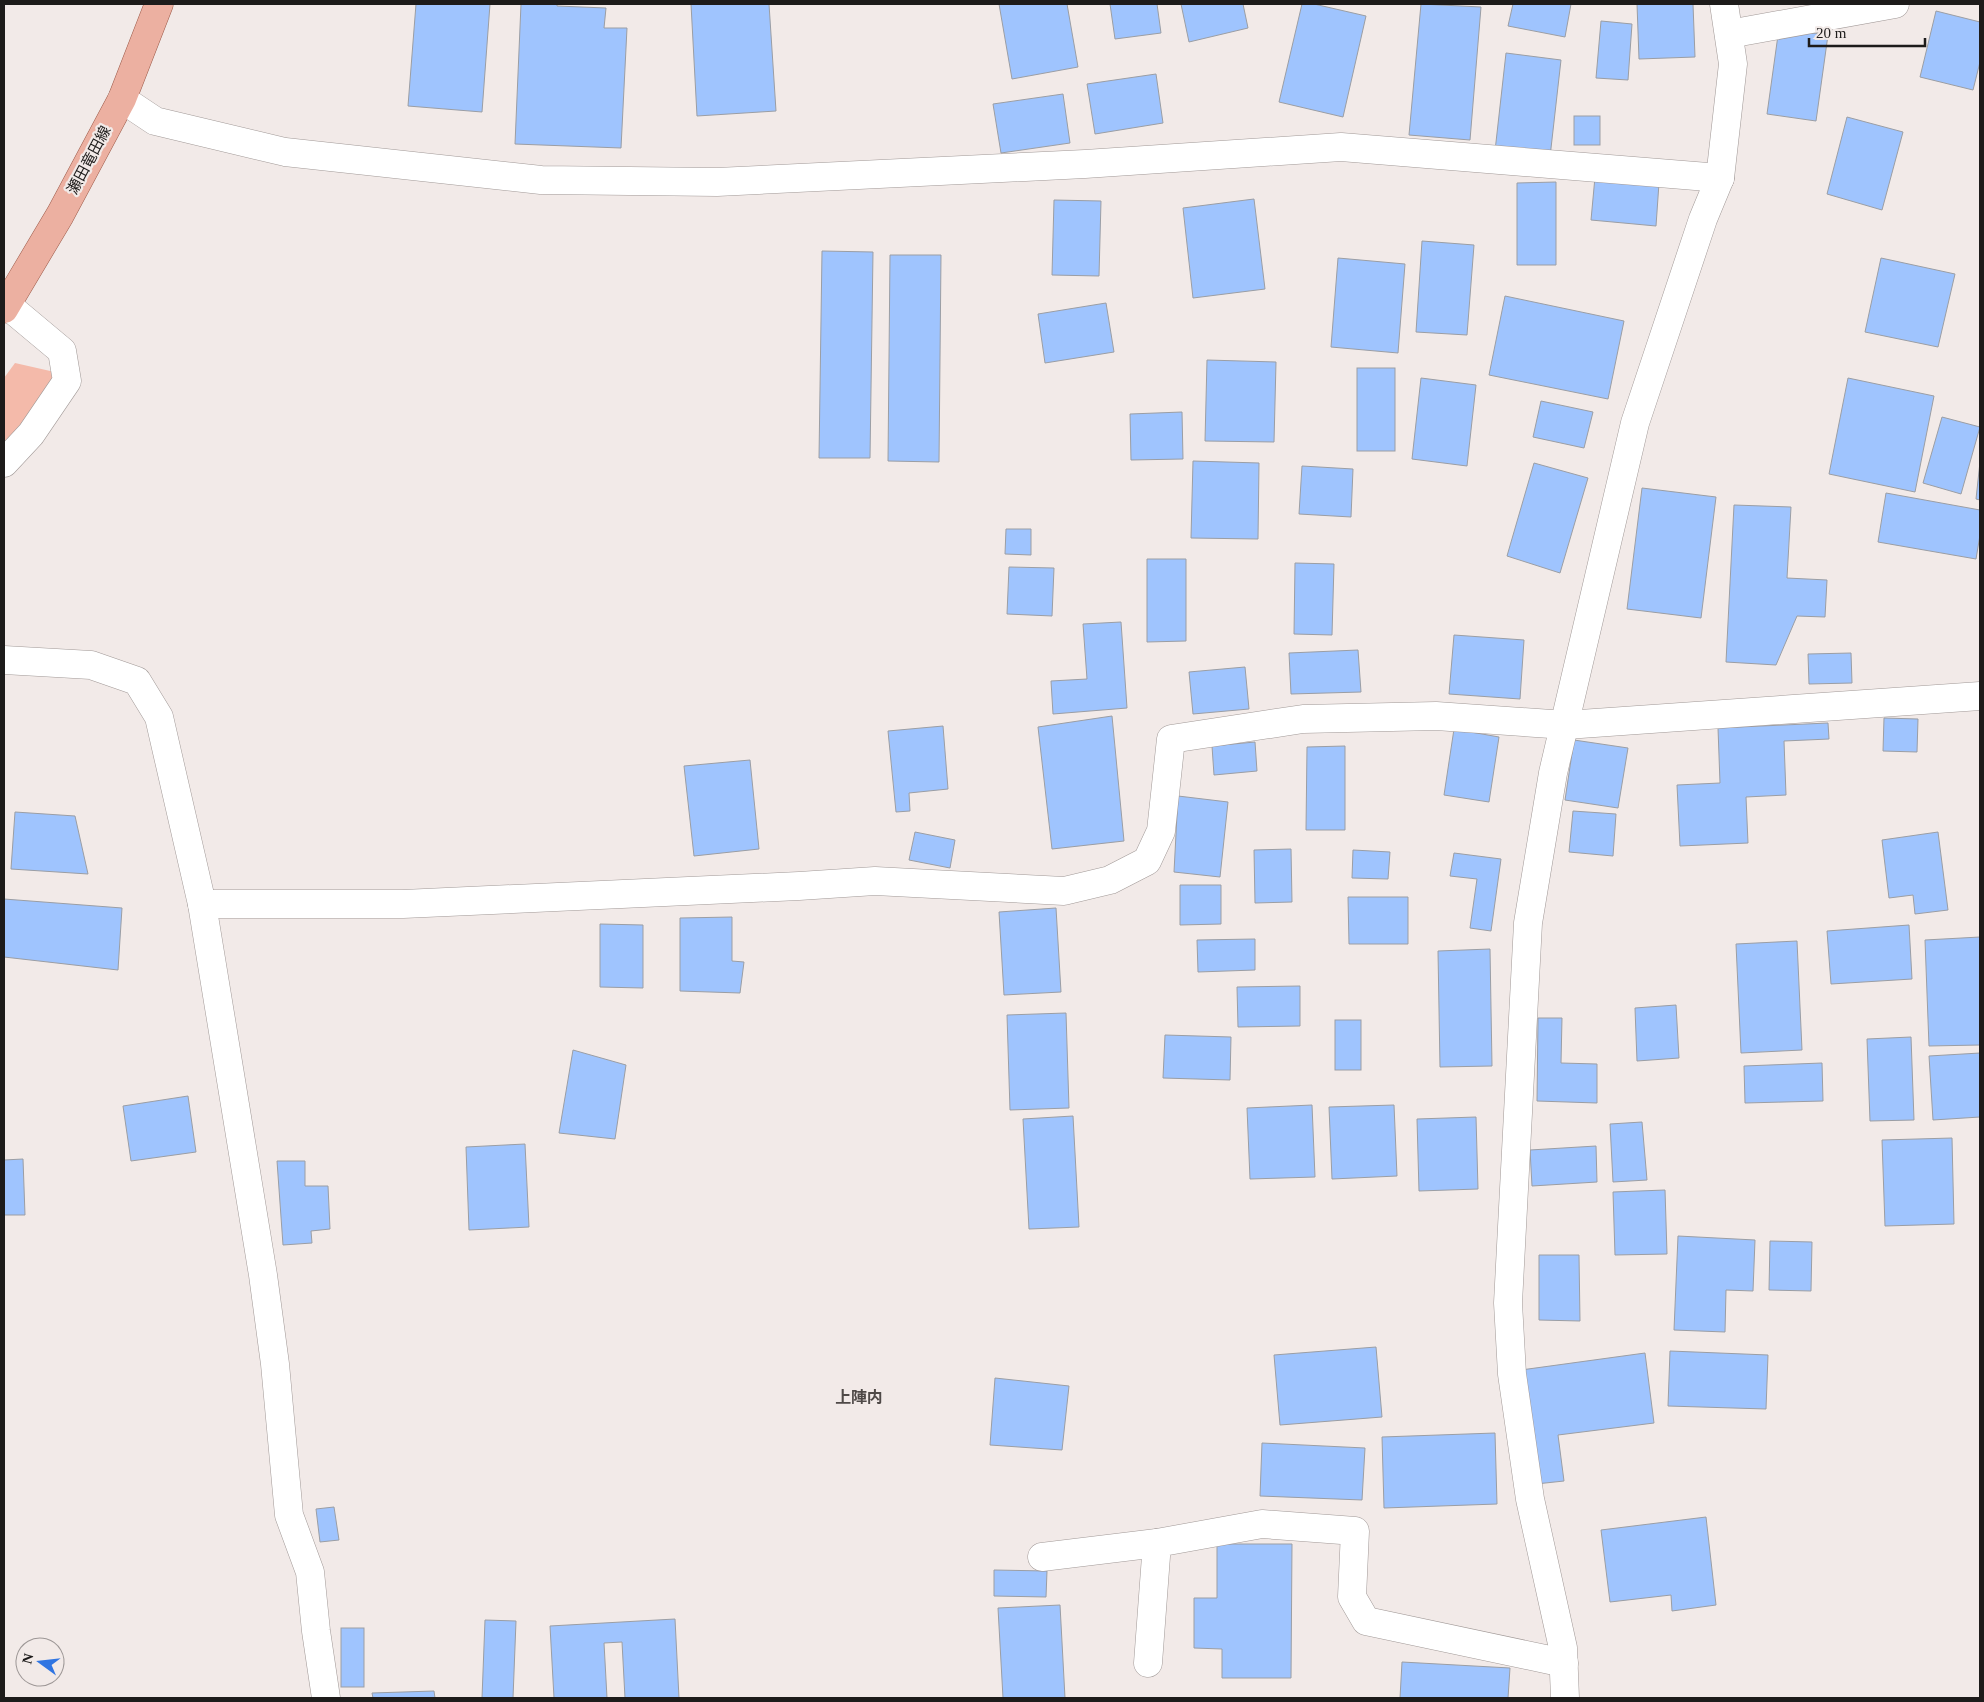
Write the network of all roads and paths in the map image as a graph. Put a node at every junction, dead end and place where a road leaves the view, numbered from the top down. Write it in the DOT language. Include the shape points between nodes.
graph roads {
  1 [pos="159,4"];
  2 [pos="1724,4"];
  3 [pos="1895,4"];
  4 [pos="1729,34"];
  5 [pos="122,99"];
  6 [pos="1720,178"];
  7 [pos="5,307"];
  8 [pos="4,463"];
  9 [pos="4,660"];
  10 [pos="1980,696"];
  11 [pos="1566,724"];
  12 [pos="202,904"];
  13 [pos="1157,1543"];
  14 [pos="1042,1557"];
  15 [pos="1148,1662"];
  16 [pos="1564,1663"];
  17 [pos="326,1698"];
  18 [pos="1566,1698"];
  1 -- 5 [label="main road, 瀬田竜田線"];
  2 -- 4 [label="street"];
  3 -- 4 [label="street"];
  4 -- 6 [label="street" via="1733,64"];
  5 -- 6 [label="street" via="155,121 285,152 541,180 717,182 1085,164 1341,147"];
  5 -- 7 [label="main road, 瀬田竜田線" via="60,216"];
  6 -- 11 [label="street" via="1703,218 1635,423"];
  7 -- 8 [label="street" via="62,351 67,381 31,434"];
  9 -- 12 [label="street" via="90,665 137,681 159,717"];
  10 -- 11 [label="street"];
  11 -- 12 [label="street" via="1436,716 1303,719 1171,739 1161,831 1147,861 1110,880 1064,891 874,880 403,904"];
  11 -- 16 [label="street" via="1553,773 1528,923 1508,1303 1512,1374 1530,1499"];
  12 -- 17 [label="street" via="264,1275 289,1515 310,1572"];
  13 -- 14 [label="street"];
  13 -- 15 [label="street"];
  13 -- 16 [label="street" via="1262,1524 1355,1531 1352,1597 1366,1621"];
  16 -- 18 [label="street"];
}
